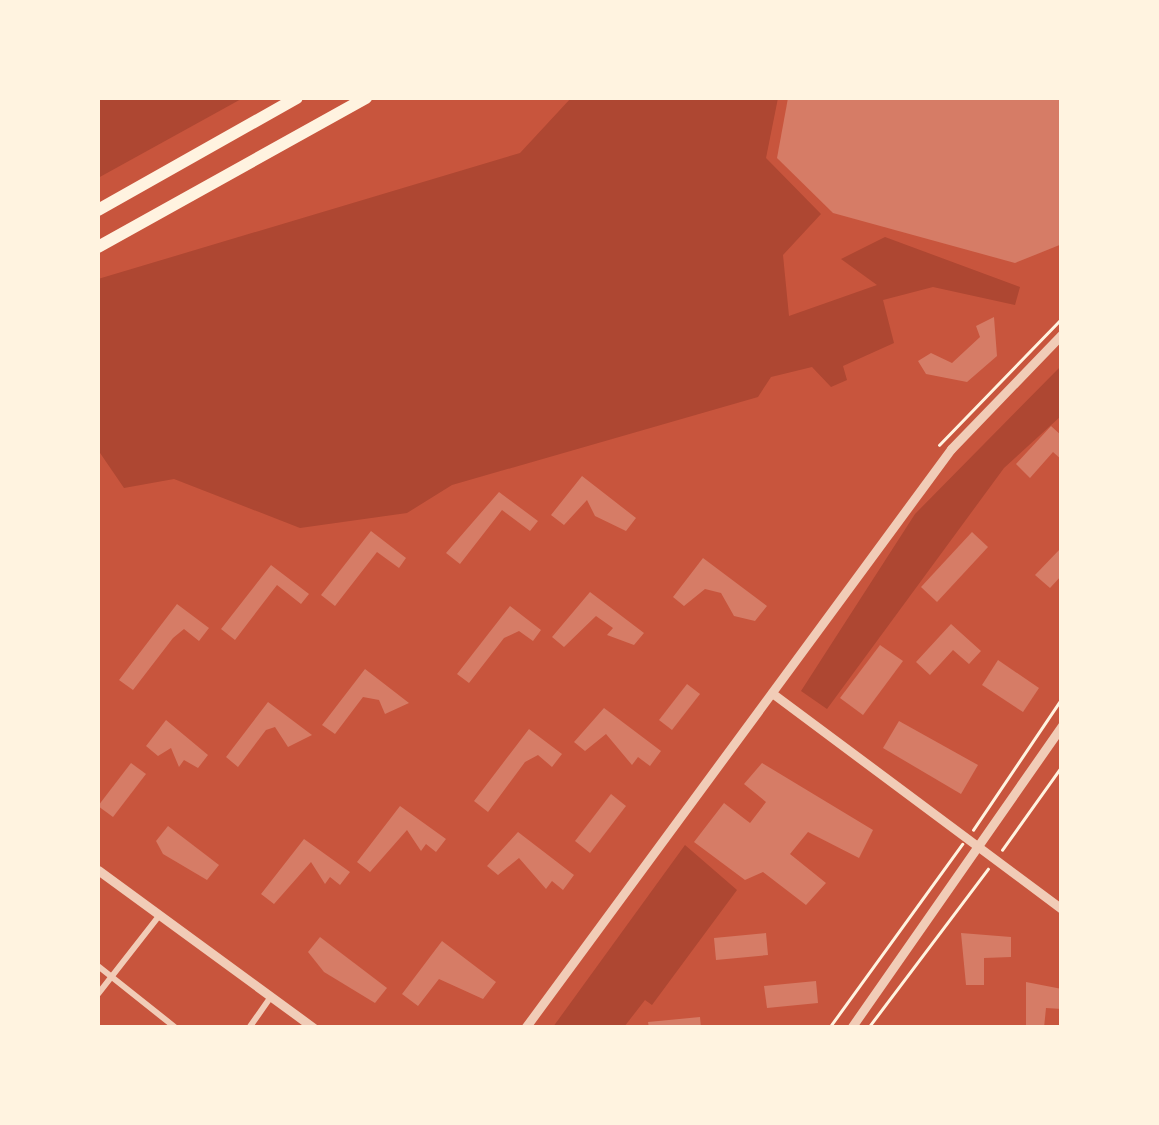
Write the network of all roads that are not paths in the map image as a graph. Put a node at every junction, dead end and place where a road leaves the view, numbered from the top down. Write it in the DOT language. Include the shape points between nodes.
graph roads {
  1 [pos="296,98"];
  2 [pos="366,98"];
  3 [pos="98,210"];
  4 [pos="98,247"];
  5 [pos="1062,334"];
  6 [pos="772,693"];
  7 [pos="1062,725"];
  8 [pos="977,849"];
  9 [pos="98,870"];
  10 [pos="1062,909"];
  11 [pos="160,915"];
  12 [pos="98,966"];
  13 [pos="111,976"];
  14 [pos="98,994"];
  15 [pos="272,996"];
  16 [pos="176,1028"];
  17 [pos="250,1028"];
  18 [pos="314,1028"];
  19 [pos="525,1028"];
  20 [pos="851,1028"];
  1 -- 3 [label="highway"];
  2 -- 4 [label="highway"];
  5 -- 6 [label="street" via="951,448"];
  6 -- 8 [label="street"];
  6 -- 19 [label="street"];
  7 -- 8 [label="street"];
  8 -- 10 [label="street"];
  8 -- 20 [label="street"];
  9 -- 11 [label="street"];
  11 -- 13 [label="street"];
  11 -- 15 [label="street"];
  12 -- 13 [label="street"];
  13 -- 14 [label="street"];
  13 -- 16 [label="street"];
  15 -- 17 [label="street"];
  15 -- 18 [label="street"];
}
